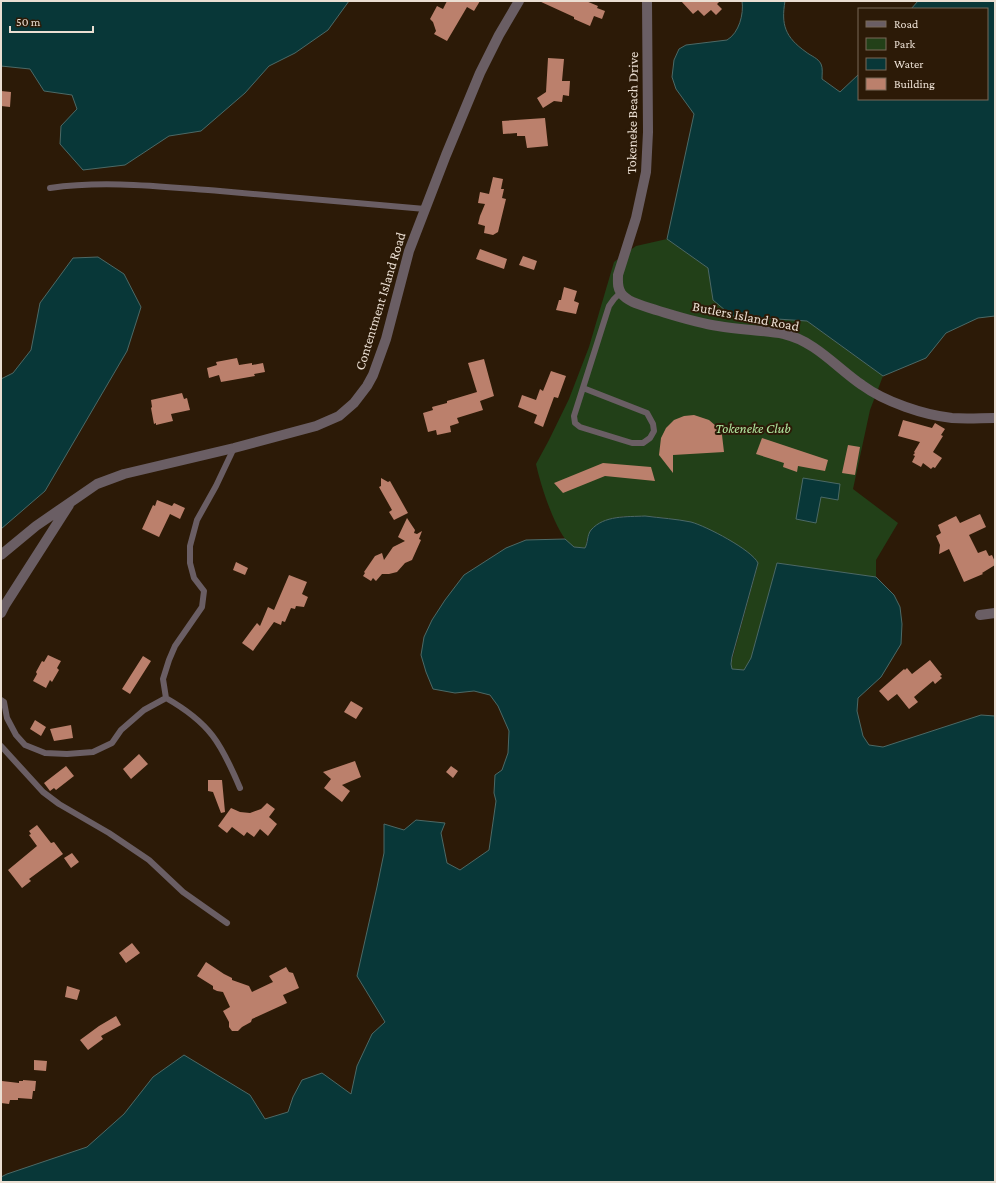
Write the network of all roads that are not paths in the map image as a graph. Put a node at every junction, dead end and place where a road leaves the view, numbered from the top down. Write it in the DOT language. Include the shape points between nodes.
graph roads {
  1 [pos="519,1"];
  2 [pos="647,1"];
  3 [pos="50,188"];
  4 [pos="425,209"];
  5 [pos="621,292"];
  6 [pos="583,388"];
  7 [pos="995,418"];
  8 [pos="234,448"];
  9 [pos="72,500"];
  10 [pos="1,555"];
  11 [pos="1,613"];
  12 [pos="995,613"];
  13 [pos="980,615"];
  14 [pos="166,698"];
  15 [pos="1,700"];
  16 [pos="1,746"];
  17 [pos="240,788"];
  18 [pos="227,924"];
  1 -- 4 [label="street, Contentment Island Road" via="480,73"];
  2 -- 5 [label="street, Tokeneke Beach Drive" via="647,164 636,218 618,275"];
  3 -- 4 [label="lane" via="100,184 154,186"];
  4 -- 8 [label="street, Contentment Island Road" via="409,251 386,339 373,375 361,395 344,413 328,421"];
  5 -- 6 [label="lane" via="609,306"];
  5 -- 7 [label="street, Butlers Island Road" via="629,300 647,307 701,323 799,339 814,347 862,386 893,402 939,416"];
  6 -- 6 [label="lane" via="574,416 580,427 632,443 643,443 650,438 654,431 647,413"];
  8 -- 9 [label="street, Contentment Island Road" via="124,474 97,484"];
  8 -- 14 [label="lane" via="197,520 190,546 190,563 194,578 204,591 202,606 175,646 169,660 164,679"];
  9 -- 10 [label="street, Contentment Island Road"];
  9 -- 11 [label="street"];
  12 -- 13 [label="street"];
  14 -- 15 [label="lane" via="144,710 121,730 112,743 93,752 67,754 45,753 26,745 16,735"];
  14 -- 17 [label="lane" via="196,718 214,735"];
  16 -- 18 [label="lane" via="43,792 149,860 182,892"];
}
